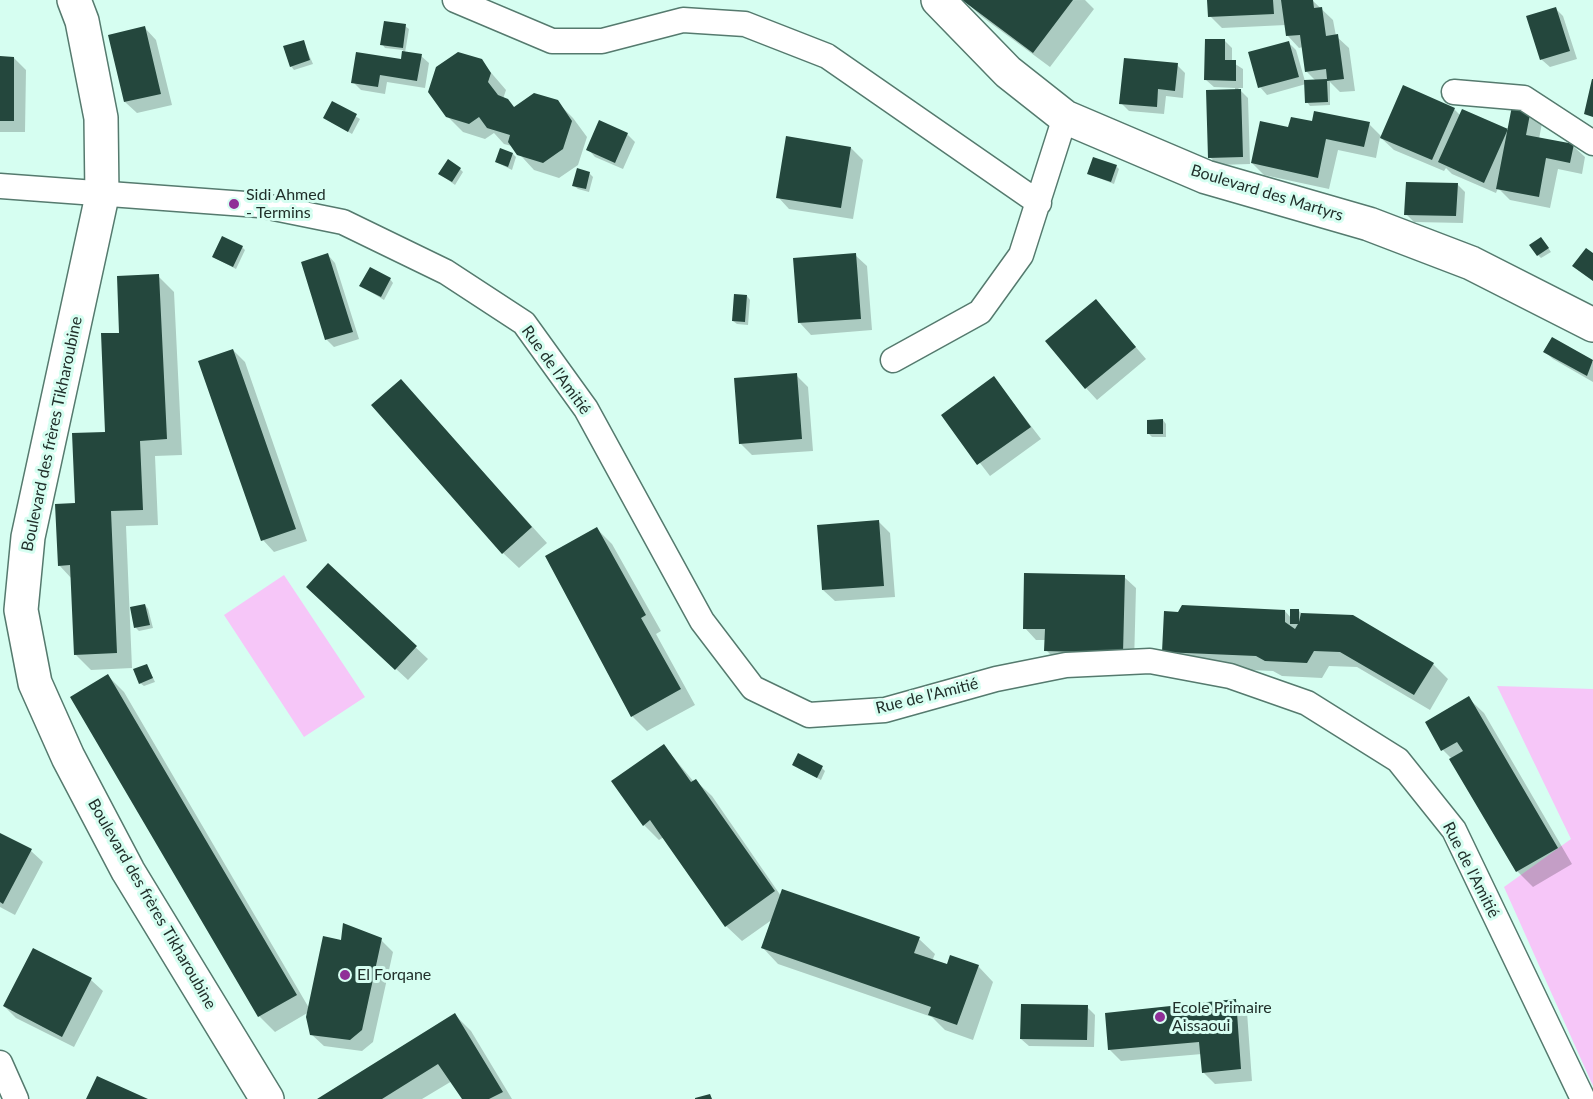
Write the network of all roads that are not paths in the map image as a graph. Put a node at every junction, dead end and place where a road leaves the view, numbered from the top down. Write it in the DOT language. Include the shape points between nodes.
graph roads {
  1 [pos="74,0"];
  2 [pos="455,0"];
  3 [pos="938,0"];
  4 [pos="1454,92"];
  5 [pos="1065,117"];
  6 [pos="1593,143"];
  7 [pos="0,186"];
  8 [pos="102,196"];
  9 [pos="1039,203"];
  10 [pos="1593,325"];
  11 [pos="893,360"];
  12 [pos="0,1063"];
  13 [pos="16,1099"];
  14 [pos="267,1099"];
  15 [pos="1583,1099"];
  1 -- 8 [label="street, Boulevard des frères Tikharoubine" via="82,21 100,118"];
  2 -- 9 [label="street" via="552,41 602,41 683,20 745,24 827,56"];
  3 -- 5 [label="street, Boulevard des Martyrs" via="1008,72"];
  4 -- 6 [label="street" via="1524,98"];
  5 -- 9 [label="street"];
  5 -- 10 [label="street, Boulevard des Martyrs" via="1206,177 1368,224 1471,263"];
  7 -- 8 [label="street, Rue de l'Amitié"];
  8 -- 14 [label="street, Boulevard des frères Tikharoubine" via="28,537 21,610 35,683 68,757 128,871"];
  8 -- 15 [label="street, Rue de l'Amitié" via="259,205 344,222 446,272 524,323 586,408 702,621 753,688 809,715 885,710 996,679 1066,665 1150,661 1230,676 1307,703 1398,760 1454,830"];
  9 -- 11 [label="street" via="1021,255 980,312"];
  12 -- 13 [label="street"];
}
